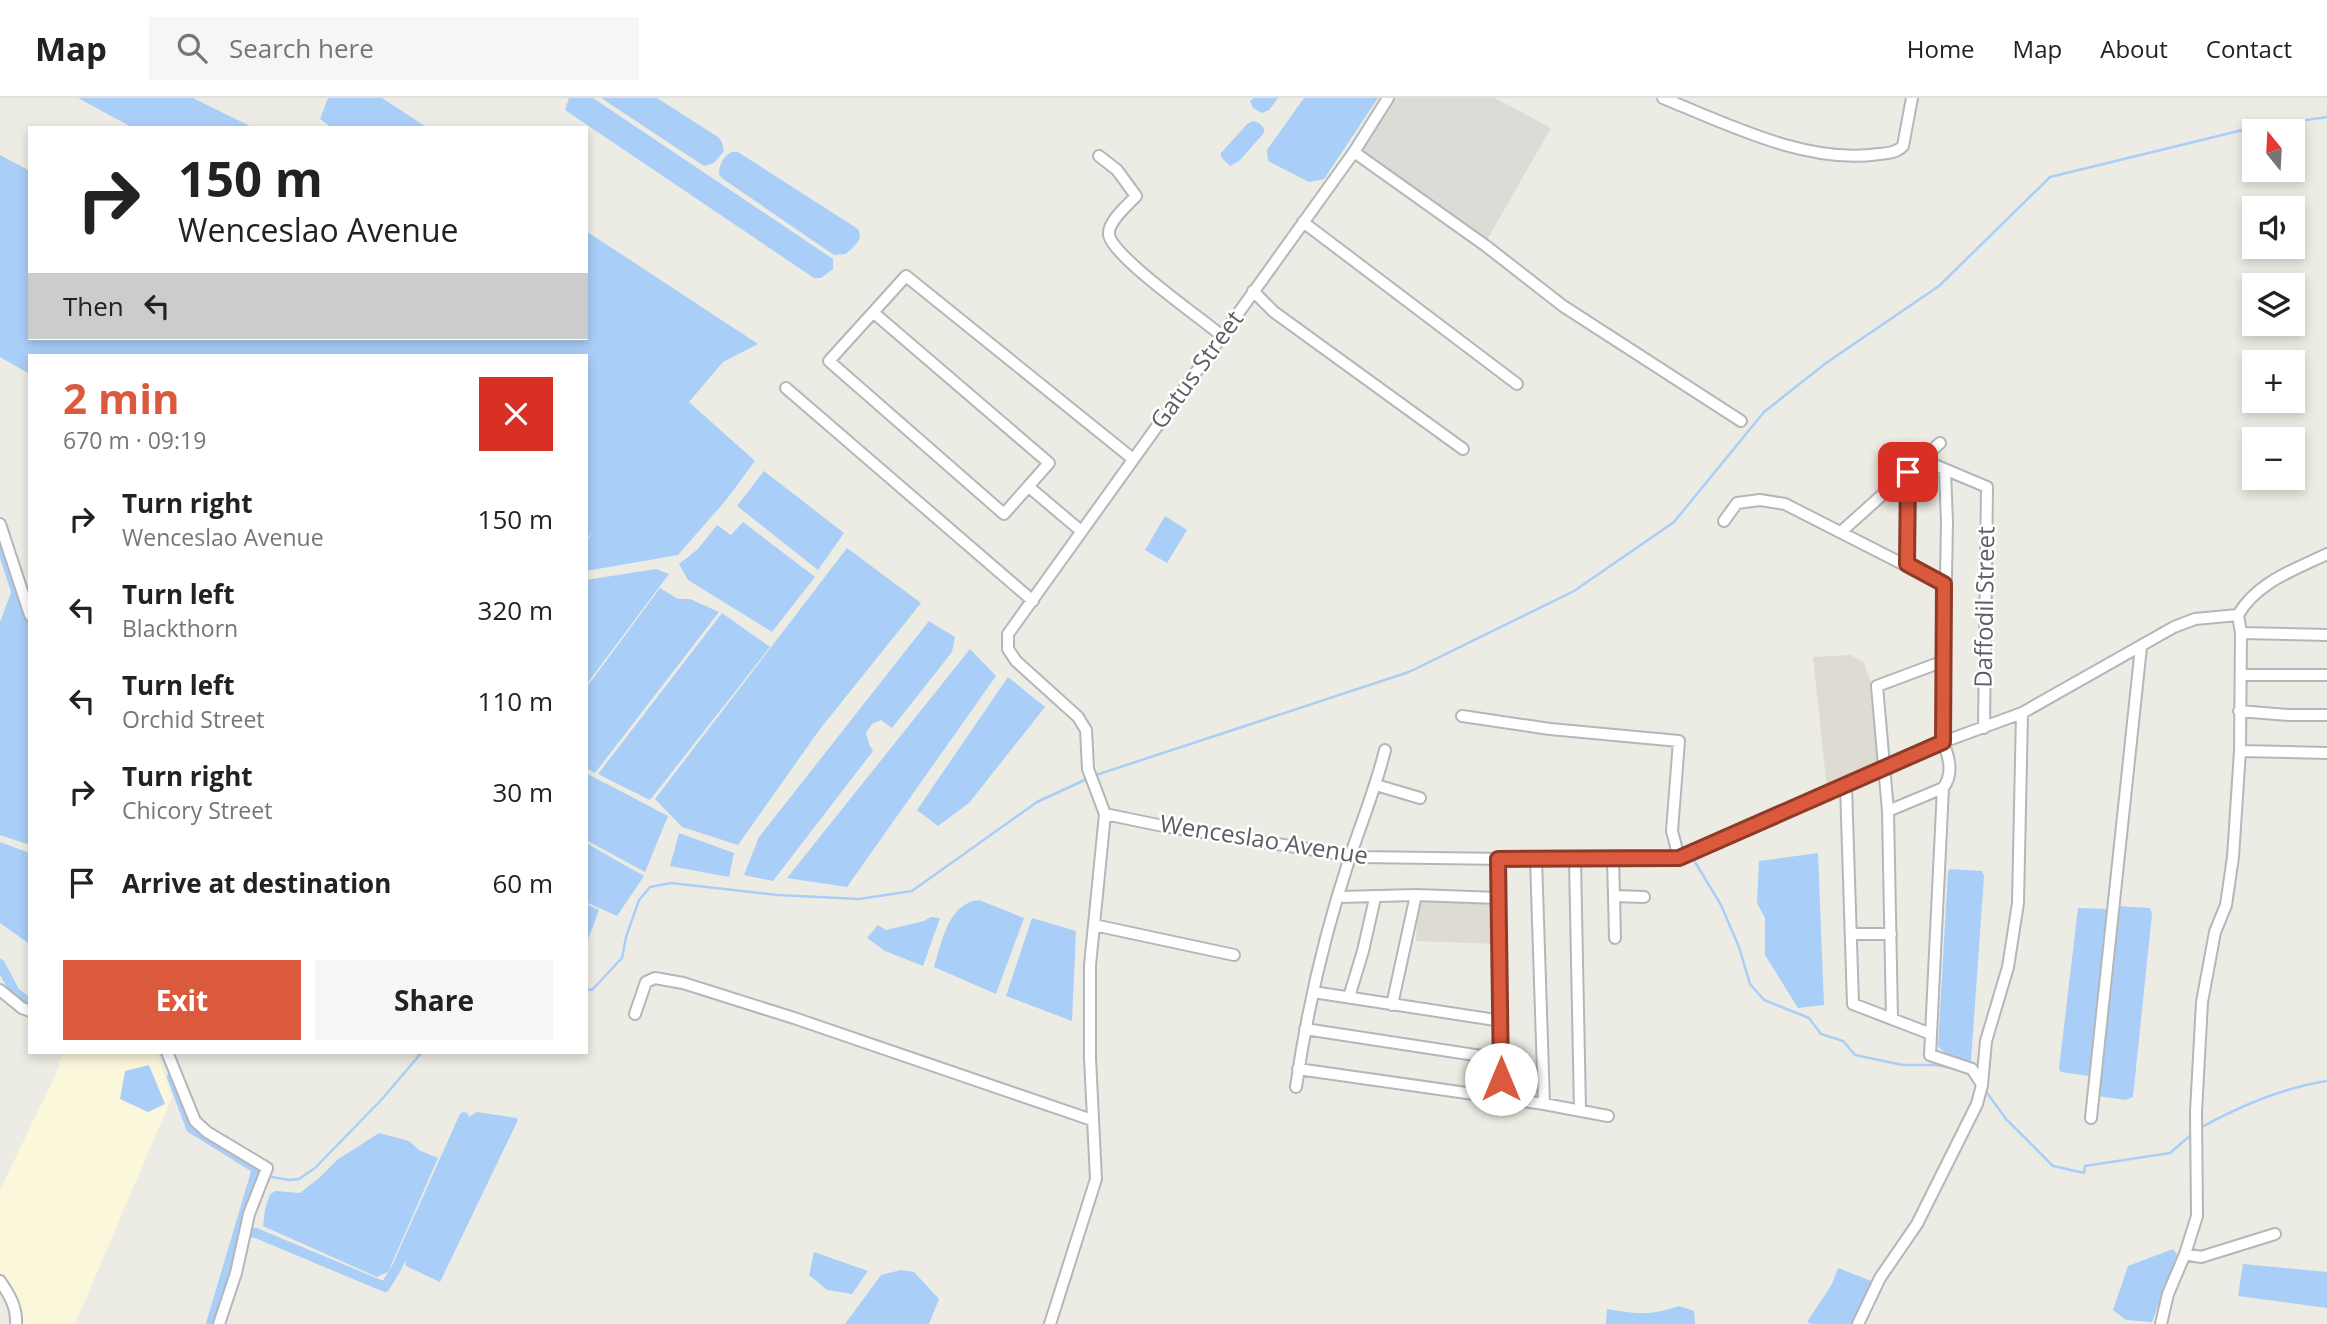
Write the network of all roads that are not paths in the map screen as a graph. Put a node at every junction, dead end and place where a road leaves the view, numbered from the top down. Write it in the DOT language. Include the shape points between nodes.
graph roads {
  1 [pos="1388,98"];
  2 [pos="1663,98"];
  3 [pos="1912,98"];
  4 [pos="1354,152"];
  5 [pos="1099,156"];
  6 [pos="1303,222"];
  7 [pos="1253,291"];
  8 [pos="874,313"];
  9 [pos="1222,335"];
  10 [pos="1517,384"];
  11 [pos="786,388"];
  12 [pos="1741,421"];
  13 [pos="1940,443"];
  14 [pos="1463,449"];
  15 [pos="1133,459"];
  16 [pos="1923,460"];
  17 [pos="1945,471"];
  18 [pos="1908,472"];
  19 [pos="1029,487"];
  20 [pos="1724,521"];
  21 [pos="0,524"];
  22 [pos="1081,531"];
  23 [pos="1842,531"];
  24 [pos="2327,554"];
  25 [pos="1907,564"];
  26 [pos="1944,584"];
  27 [pos="1033,601"];
  28 [pos="28,609"];
  29 [pos="2238,615"];
  30 [pos="2241,633"];
  31 [pos="2327,635"];
  32 [pos="2141,647"];
  33 [pos="1944,661"];
  34 [pos="2241,674"];
  35 [pos="2327,675"];
  36 [pos="2239,711"];
  37 [pos="2022,713"];
  38 [pos="2327,715"];
  39 [pos="1462,716"];
  40 [pos="1984,728"];
  41 [pos="1943,742"];
  42 [pos="1385,750"];
  43 [pos="2240,751"];
  44 [pos="2327,753"];
  45 [pos="1884,769"];
  46 [pos="1376,785"];
  47 [pos="1846,786"];
  48 [pos="1943,788"];
  49 [pos="1420,798"];
  50 [pos="1888,811"];
  51 [pos="1105,814"];
  52 [pos="1350,856"];
  53 [pos="1679,858"];
  54 [pos="1498,859"];
  55 [pos="1536,859"];
  56 [pos="1613,859"];
  57 [pos="1575,860"];
  58 [pos="1416,895"];
  59 [pos="1614,896"];
  60 [pos="1339,897"];
  61 [pos="1644,897"];
  62 [pos="1375,898"];
  63 [pos="1499,898"];
  64 [pos="1094,925"];
  65 [pos="1852,934"];
  66 [pos="1891,934"];
  67 [pos="1615,938"];
  68 [pos="1234,955"];
  69 [pos="0,990"];
  70 [pos="1313,992"];
  71 [pos="1349,998"];
  72 [pos="1392,1004"];
  73 [pos="28,1010"];
  74 [pos="635,1014"];
  75 [pos="1892,1019"];
  76 [pos="1502,1021"];
  77 [pos="1305,1029"];
  78 [pos="1931,1034"];
  79 [pos="168,1054"];
  80 [pos="1501,1059"];
  81 [pos="1298,1069"];
  82 [pos="1981,1083"];
  83 [pos="1296,1087"];
  84 [pos="1502,1099"];
  85 [pos="1544,1104"];
  86 [pos="1580,1110"];
  87 [pos="1608,1116"];
  88 [pos="2091,1118"];
  89 [pos="1092,1120"];
  90 [pos="2275,1234"];
  91 [pos="2185,1254"];
  92 [pos="0,1281"];
  93 [pos="16,1324"];
  94 [pos="219,1324"];
  95 [pos="1050,1324"];
  96 [pos="1858,1324"];
  97 [pos="2161,1324"];
  1 -- 4 [label="street, Gatus Street"];
  2 -- 3 [label="street" via="1766,138 1857,158 1898,151 1903,146"];
  4 -- 6 [label="street, Gatus Street"];
  4 -- 12 [label="street" via="1563,306"];
  5 -- 9 [label="street" via="1117,170 1136,196 1110,227 1114,245"];
  6 -- 7 [label="street, Gatus Street"];
  6 -- 10 [label="street"];
  7 -- 9 [label="street, Gatus Street"];
  7 -- 14 [label="street" via="1274,312"];
  8 -- 15 [label="street" via="906,276"];
  8 -- 19 [label="street" via="1049,463"];
  8 -- 19 [label="street" via="829,361 1004,514"];
  9 -- 15 [label="street, Gatus Street"];
  11 -- 27 [label="street"];
  13 -- 16 [label="street"];
  15 -- 22 [label="street, Gatus Street"];
  16 -- 17 [label="street"];
  16 -- 18 [label="street"];
  17 -- 26 [label="street"];
  17 -- 40 [label="street, Daffodil Street" via="1987,487"];
  18 -- 23 [label="street"];
  18 -- 25 [label="street"];
  19 -- 22 [label="street"];
  20 -- 23 [label="street" via="1737,503 1760,500 1785,504"];
  21 -- 28 [label="street"];
  22 -- 27 [label="street, Gatus Street"];
  23 -- 25 [label="street"];
  24 -- 29 [label="street" via="2259,589"];
  25 -- 26 [label="street"];
  26 -- 33 [label="street"];
  27 -- 51 [label="street, Gatus Street" via="1009,634 1008,649 1086,730 1088,769"];
  29 -- 30 [label="street"];
  29 -- 32 [label="street, Wenceslao Avenue" via="2196,618"];
  30 -- 31 [label="street"];
  30 -- 34 [label="street"];
  32 -- 37 [label="street, Wenceslao Avenue"];
  32 -- 88 [label="street"];
  33 -- 41 [label="street"];
  33 -- 45 [label="street" via="1877,685"];
  34 -- 35 [label="street"];
  34 -- 36 [label="street"];
  36 -- 38 [label="street"];
  36 -- 43 [label="street"];
  37 -- 40 [label="street, Wenceslao Avenue"];
  37 -- 82 [label="street" via="2018,903 2008,967 1986,1041"];
  39 -- 53 [label="street" via="1679,741 1672,831"];
  40 -- 41 [label="street, Wenceslao Avenue"];
  41 -- 45 [label="street, Wenceslao Avenue"];
  41 -- 48 [label="street" via="1950,761"];
  42 -- 46 [label="street"];
  43 -- 44 [label="street"];
  43 -- 91 [label="street" via="2228,895 2202,1002 2197,1209"];
  45 -- 47 [label="street, Wenceslao Avenue"];
  45 -- 50 [label="street"];
  46 -- 49 [label="street"];
  46 -- 52 [label="street"];
  47 -- 53 [label="street, Wenceslao Avenue"];
  47 -- 65 [label="street"];
  48 -- 50 [label="street"];
  48 -- 78 [label="street"];
  50 -- 66 [label="street"];
  51 -- 52 [label="street, Wenceslao Avenue"];
  51 -- 64 [label="street"];
  52 -- 54 [label="street, Wenceslao Avenue"];
  52 -- 60 [label="street"];
  53 -- 56 [label="street, Wenceslao Avenue"];
  54 -- 55 [label="street, Wenceslao Avenue"];
  54 -- 63 [label="street"];
  55 -- 57 [label="street, Wenceslao Avenue"];
  55 -- 85 [label="street"];
  56 -- 57 [label="street, Wenceslao Avenue"];
  56 -- 59 [label="street"];
  57 -- 86 [label="street"];
  58 -- 62 [label="street"];
  58 -- 63 [label="street"];
  58 -- 72 [label="street"];
  59 -- 61 [label="street"];
  59 -- 67 [label="street"];
  60 -- 62 [label="street"];
  60 -- 70 [label="street"];
  62 -- 71 [label="street"];
  63 -- 76 [label="street"];
  64 -- 68 [label="street"];
  64 -- 89 [label="street" via="1090,965"];
  65 -- 66 [label="street"];
  65 -- 75 [label="street" via="1853,1004"];
  66 -- 75 [label="street"];
  69 -- 73 [label="street"];
  70 -- 71 [label="street"];
  70 -- 77 [label="street"];
  71 -- 72 [label="street"];
  72 -- 76 [label="street"];
  74 -- 89 [label="street" via="646,982 656,978 683,983"];
  75 -- 78 [label="street"];
  76 -- 80 [label="street"];
  77 -- 80 [label="street"];
  77 -- 81 [label="street"];
  78 -- 82 [label="street" via="1930,1055 1972,1069"];
  79 -- 94 [label="street" via="195,1121 267,1168 249,1214"];
  80 -- 84 [label="street"];
  81 -- 83 [label="street"];
  81 -- 84 [label="street"];
  82 -- 96 [label="street" via="1977,1104 1954,1152"];
  84 -- 85 [label="street"];
  85 -- 86 [label="street"];
  86 -- 87 [label="street"];
  89 -- 95 [label="street" via="1097,1179"];
  90 -- 91 [label="street" via="2201,1257"];
  91 -- 97 [label="street"];
  92 -- 93 [label="street" via="11,1297"];
}
